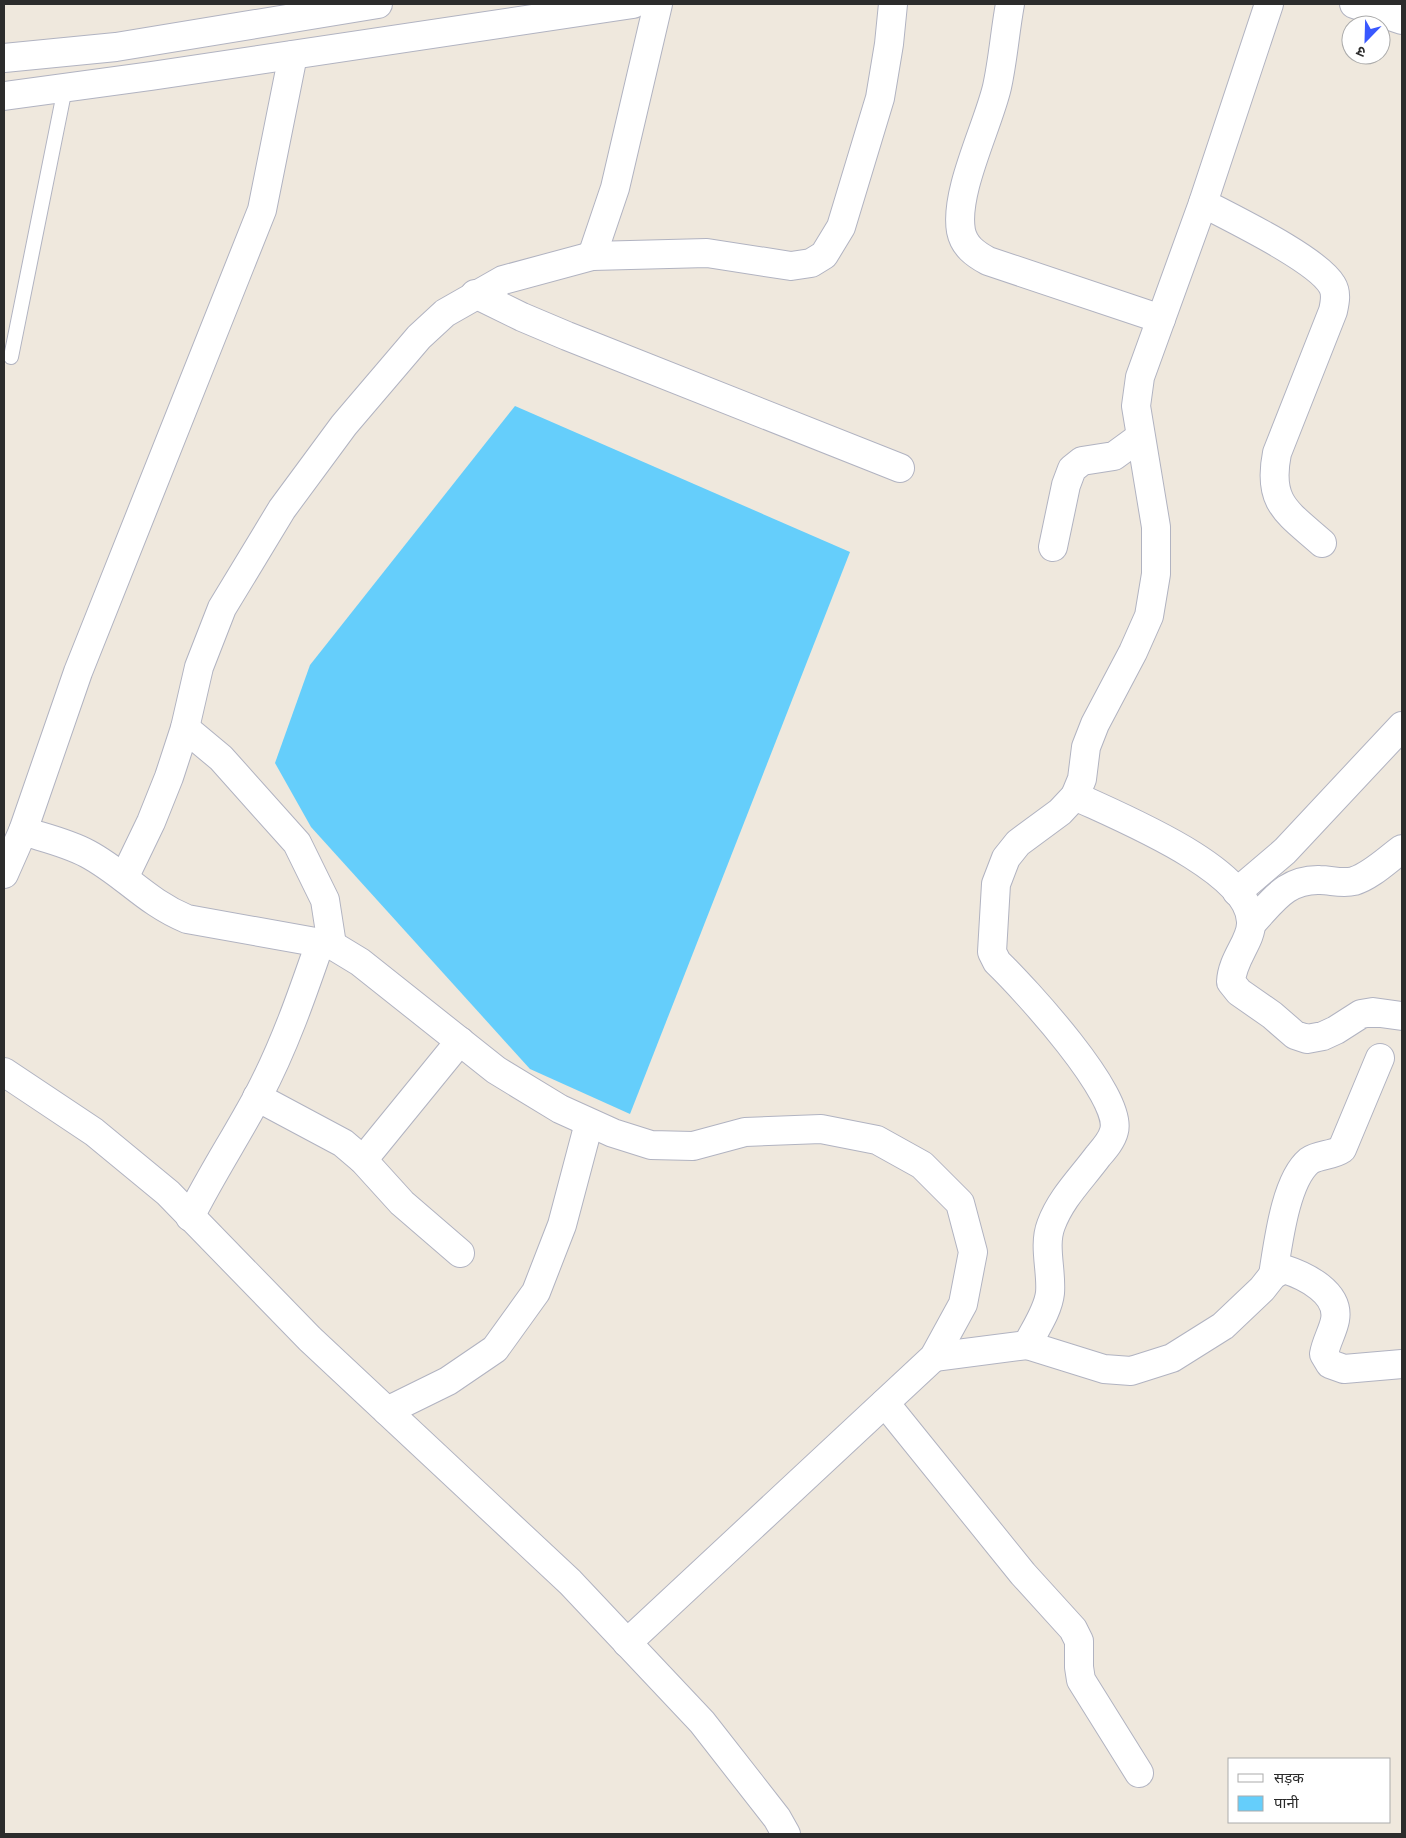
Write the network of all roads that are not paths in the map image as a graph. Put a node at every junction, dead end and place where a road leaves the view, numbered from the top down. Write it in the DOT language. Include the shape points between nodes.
graph roads {
  1 [pos="378,4"];
  2 [pos="634,4"];
  3 [pos="658,4"];
  4 [pos="893,4"];
  5 [pos="1010,4"];
  6 [pos="1269,4"];
  7 [pos="1354,4"];
  8 [pos="1402,20"];
  9 [pos="293,55"];
  10 [pos="4,58"];
  11 [pos="65,88"];
  12 [pos="4,96"];
  13 [pos="1203,202"];
  14 [pos="592,256"];
  15 [pos="475,294"];
  16 [pos="1161,319"];
  17 [pos="11,356"];
  18 [pos="1140,437"];
  19 [pos="900,468"];
  20 [pos="1322,542"];
  21 [pos="1053,547"];
  22 [pos="1402,726"];
  23 [pos="184,728"];
  24 [pos="1075,796"];
  25 [pos="23,831"];
  26 [pos="1402,849"];
  27 [pos="4,874"];
  28 [pos="124,878"];
  29 [pos="1237,892"];
  30 [pos="1252,924"];
  31 [pos="326,944"];
  32 [pos="1402,1016"];
  33 [pos="460,1041"];
  34 [pos="1380,1058"];
  35 [pos="4,1072"];
  36 [pos="257,1097"];
  37 [pos="589,1123"];
  38 [pos="362,1160"];
  39 [pos="190,1217"];
  40 [pos="460,1252"];
  41 [pos="1273,1275"];
  42 [pos="1027,1345"];
  43 [pos="934,1357"];
  44 [pos="1402,1364"];
  45 [pos="886,1403"];
  46 [pos="387,1411"];
  47 [pos="627,1644"];
  48 [pos="1139,1773"];
  49 [pos="786,1834"];
  1 -- 10 [label="street" via="116,47"];
  2 -- 9 [label="street"];
  3 -- 14 [label="street" via="615,188"];
  4 -- 14 [label="street" via="877,107 841,227 824,255 811,263 790,266 707,252"];
  5 -- 16 [label="street" via="996,87 970,169 961,213 961,232 971,251 988,260"];
  6 -- 13 [label="street"];
  7 -- 8 [label="street"];
  9 -- 11 [label="street"];
  9 -- 25 [label="street" via="262,210 78,672"];
  11 -- 12 [label="street"];
  11 -- 17 [label="lane"];
  13 -- 16 [label="street"];
  13 -- 20 [label="street" via="1314,265 1334,287 1333,311 1276,453 1272,474 1275,493 1285,510"];
  14 -- 15 [label="street" via="503,280"];
  15 -- 19 [label="street" via="566,336"];
  15 -- 23 [label="street" via="445,312 419,337 344,424 282,509 222,608 199,667"];
  16 -- 18 [label="street" via="1140,378 1136,406"];
  18 -- 21 [label="street" via="1114,456 1082,461 1072,469"];
  18 -- 24 [label="street" via="1156,527 1156,574 1149,616 1134,652 1095,724 1086,746 1082,779"];
  22 -- 29 [label="street" via="1285,851"];
  23 -- 28 [label="street" via="169,777"];
  23 -- 31 [label="street" via="221,758 297,843 325,900"];
  24 -- 29 [label="street" via="1185,850 1216,871"];
  24 -- 42 [label="street" via="1060,812 1018,843 1006,858 996,884 992,952 1061,1031 1107,1100 1115,1119 1114,1131 1106,1147 1055,1214 1050,1228 1050,1295"];
  25 -- 27 [label="street"];
  25 -- 28 [label="street" via="89,854"];
  26 -- 30 [label="street" via="1356,881 1305,880 1293,884 1282,891"];
  28 -- 31 [label="street" via="164,910 187,919"];
  29 -- 30 [label="street" via="1250,912"];
  30 -- 32 [label="street" via="1232,968 1231,982 1295,1036 1323,1036 1361,1014 1373,1012"];
  31 -- 33 [label="street" via="360,962"];
  31 -- 36 [label="street"];
  33 -- 37 [label="street" via="496,1070"];
  33 -- 38 [label="street"];
  34 -- 41 [label="street" via="1342,1149 1310,1160 1296,1178 1278,1242"];
  35 -- 39 [label="street" via="94,1132 168,1193"];
  36 -- 38 [label="street" via="343,1143"];
  36 -- 39 [label="street"];
  37 -- 43 [label="street" via="651,1145 693,1146 745,1132 821,1129 877,1140 922,1166 960,1203 973,1252 963,1304"];
  37 -- 46 [label="street" via="562,1225 536,1292 495,1349 448,1382"];
  38 -- 40 [label="street" via="402,1203"];
  39 -- 46 [label="street" via="310,1339"];
  41 -- 42 [label="street" via="1222,1326 1172,1358 1131,1372 1104,1368"];
  41 -- 44 [label="street" via="1284,1269 1294,1272 1331,1296 1336,1305 1335,1320 1324,1354 1330,1364 1344,1370"];
  42 -- 43 [label="street"];
  43 -- 45 [label="street"];
  45 -- 47 [label="street"];
  45 -- 48 [label="street" via="1023,1574 1073,1630 1079,1641 1081,1680"];
  46 -- 47 [label="street" via="570,1582"];
  47 -- 49 [label="street" via="702,1722"];
}
